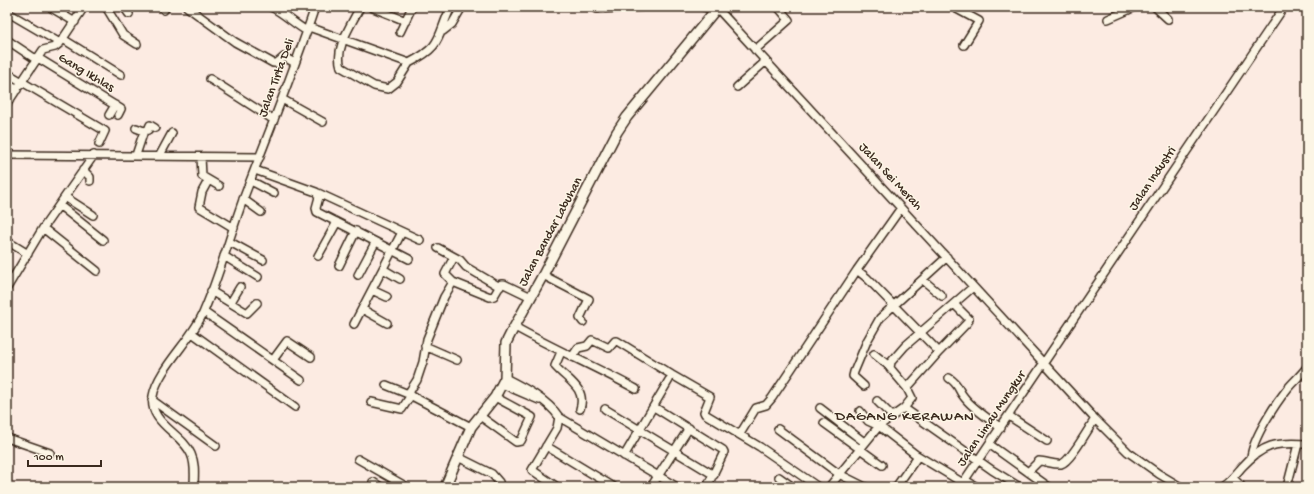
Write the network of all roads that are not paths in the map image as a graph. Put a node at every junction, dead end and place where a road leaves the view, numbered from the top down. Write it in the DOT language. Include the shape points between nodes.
graph roads {
  1 [pos="50,7"];
  2 [pos="84,7"];
  3 [pos="106,7"];
  4 [pos="124,7"];
  5 [pos="187,7"];
  6 [pos="271,7"];
  7 [pos="316,7"];
  8 [pos="360,7"];
  9 [pos="371,7"];
  10 [pos="412,7"];
  11 [pos="451,7"];
  12 [pos="462,7"];
  13 [pos="643,7"];
  14 [pos="704,7"];
  15 [pos="778,7"];
  16 [pos="953,7"];
  17 [pos="1135,7"];
  18 [pos="1155,7"];
  19 [pos="1284,7"];
  20 [pos="717,8"];
  21 [pos="597,9"];
  22 [pos="963,9"];
  23 [pos="129,14"];
  24 [pos="12,15"];
  25 [pos="1108,19"];
  26 [pos="1168,19"];
  27 [pos="406,21"];
  28 [pos="75,22"];
  29 [pos="308,29"];
  30 [pos="443,31"];
  31 [pos="400,32"];
  32 [pos="7,40"];
  33 [pos="344,40"];
  34 [pos="61,41"];
  35 [pos="137,44"];
  36 [pos="964,44"];
  37 [pos="755,50"];
  38 [pos="38,59"];
  39 [pos="766,61"];
  40 [pos="295,63"];
  41 [pos="409,63"];
  42 [pos="7,73"];
  43 [pos="121,75"];
  44 [pos="210,79"];
  45 [pos="21,82"];
  46 [pos="7,83"];
  47 [pos="737,87"];
  48 [pos="17,90"];
  49 [pos="282,99"];
  50 [pos="7,104"];
  51 [pos="114,105"];
  52 [pos="120,112"];
  53 [pos="109,115"];
  54 [pos="274,120"];
  55 [pos="323,122"];
  56 [pos="136,128"];
  57 [pos="155,128"];
  58 [pos="144,131"];
  59 [pos="172,133"];
  60 [pos="99,144"];
  61 [pos="7,155"];
  62 [pos="94,155"];
  63 [pos="136,155"];
  64 [pos="160,155"];
  65 [pos="201,157"];
  66 [pos="260,157"];
  67 [pos="83,170"];
  68 [pos="255,170"];
  69 [pos="90,181"];
  70 [pos="208,181"];
  71 [pos="251,181"];
  72 [pos="219,186"];
  73 [pos="274,193"];
  74 [pos="318,193"];
  75 [pos="65,197"];
  76 [pos="244,200"];
  77 [pos="60,205"];
  78 [pos="901,208"];
  79 [pos="261,212"];
  80 [pos="93,216"];
  81 [pos="337,222"];
  82 [pos="43,228"];
  83 [pos="234,228"];
  84 [pos="356,231"];
  85 [pos="402,232"];
  86 [pos="7,240"];
  87 [pos="103,240"];
  88 [pos="420,240"];
  89 [pos="374,241"];
  90 [pos="230,242"];
  91 [pos="438,248"];
  92 [pos="393,250"];
  93 [pos="28,254"];
  94 [pos="224,256"];
  95 [pos="318,256"];
  96 [pos="454,256"];
  97 [pos="947,257"];
  98 [pos="409,259"];
  99 [pos="263,260"];
  100 [pos="339,266"];
  101 [pos="383,269"];
  102 [pos="857,270"];
  103 [pos="97,271"];
  104 [pos="358,275"];
  105 [pos="543,275"];
  106 [pos="258,277"];
  107 [pos="400,279"];
  108 [pos="924,280"];
  109 [pos="454,282"];
  110 [pos="973,286"];
  111 [pos="240,287"];
  112 [pos="500,287"];
  113 [pos="7,288"];
  114 [pos="372,290"];
  115 [pos="211,291"];
  116 [pos="942,296"];
  117 [pos="387,297"];
  118 [pos="531,297"];
  119 [pos="231,302"];
  120 [pos="257,303"];
  121 [pos="954,304"];
  122 [pos="894,305"];
  123 [pos="362,309"];
  124 [pos="204,312"];
  125 [pos="583,322"];
  126 [pos="354,324"];
  127 [pos="387,324"];
  128 [pos="515,327"];
  129 [pos="192,333"];
  130 [pos="920,334"];
  131 [pos="425,346"];
  132 [pos="562,352"];
  133 [pos="939,352"];
  134 [pos="874,354"];
  135 [pos="311,357"];
  136 [pos="572,357"];
  137 [pos="273,360"];
  138 [pos="457,360"];
  139 [pos="1043,364"];
  140 [pos="889,366"];
  141 [pos="1307,367"];
  142 [pos="949,378"];
  143 [pos="301,380"];
  144 [pos="669,380"];
  145 [pos="504,381"];
  146 [pos="386,385"];
  147 [pos="864,386"];
  148 [pos="907,388"];
  149 [pos="636,389"];
  150 [pos="409,395"];
  151 [pos="495,397"];
  152 [pos="152,400"];
  153 [pos="877,401"];
  154 [pos="371,402"];
  155 [pos="295,407"];
  156 [pos="654,407"];
  157 [pos="820,408"];
  158 [pos="904,408"];
  159 [pos="580,409"];
  160 [pos="605,409"];
  161 [pos="860,411"];
  162 [pos="480,416"];
  163 [pos="892,416"];
  164 [pos="1009,416"];
  165 [pos="558,418"];
  166 [pos="1095,419"];
  167 [pos="824,423"];
  168 [pos="879,426"];
  169 [pos="471,427"];
  170 [pos="689,428"];
  171 [pos="1001,428"];
  172 [pos="778,429"];
  173 [pos="639,430"];
  174 [pos="740,434"];
  175 [pos="7,438"];
  176 [pos="1047,441"];
  177 [pos="989,444"];
  178 [pos="1298,444"];
  179 [pos="1307,444"];
  180 [pos="216,446"];
  181 [pos="546,446"];
  182 [pos="862,446"];
  183 [pos="674,451"];
  184 [pos="50,453"];
  185 [pos="624,456"];
  186 [pos="918,456"];
  187 [pos="458,457"];
  188 [pos="1251,457"];
  189 [pos="358,459"];
  190 [pos="979,459"];
  191 [pos="882,465"];
  192 [pos="1028,472"];
  193 [pos="839,474"];
  194 [pos="714,475"];
  195 [pos="658,476"];
  196 [pos="779,477"];
  197 [pos="1233,478"];
  198 [pos="373,482"];
  199 [pos="499,482"];
  200 [pos="963,483"];
  201 [pos="1018,486"];
  202 [pos="194,487"];
  203 [pos="381,487"];
  204 [pos="407,487"];
  205 [pos="445,487"];
  206 [pos="557,487"];
  207 [pos="614,487"];
  208 [pos="650,487"];
  209 [pos="677,487"];
  210 [pos="708,487"];
  211 [pos="794,487"];
  212 [pos="818,487"];
  213 [pos="829,487"];
  214 [pos="865,487"];
  215 [pos="896,487"];
  216 [pos="977,487"];
  217 [pos="1049,487"];
  218 [pos="1181,487"];
  219 [pos="1222,487"];
  220 [pos="1242,487"];
  221 [pos="1287,487"];
  1 -- 28 [label="street"];
  2 -- 28 [label="street"];
  3 -- 35 [label="street" via="123,35"];
  4 -- 23 [label="street"];
  5 -- 40 [label="street" via="235,42 273,63 284,57"];
  6 -- 29 [label="street" via="283,13 295,24"];
  7 -- 29 [label="street, Jalan Tirta Deli"];
  8 -- 33 [label="street"];
  9 -- 27 [label="street"];
  10 -- 27 [label="street"];
  11 -- 30 [label="street"];
  12 -- 30 [label="street" via="452,24"];
  13 -- 21 [label="street"];
  14 -- 20 [label="street"];
  15 -- 37 [label="street" via="789,20"];
  16 -- 22 [label="street"];
  17 -- 25 [label="street"];
  18 -- 26 [label="street"];
  19 -- 139 [label="street, Jalan Industri"];
  20 -- 37 [label="street, Jalan Sei Merah"];
  20 -- 105 [label="main road, Jalan Bandar Labuhan" via="627,117"];
  22 -- 36 [label="street" via="979,22"];
  24 -- 34 [label="street"];
  27 -- 31 [label="street"];
  28 -- 34 [label="street"];
  29 -- 33 [label="street"];
  29 -- 40 [label="street, Jalan Tirta Deli"];
  30 -- 41 [label="street" via="434,47"];
  32 -- 38 [label="street, Gang Ikhlas"];
  33 -- 41 [label="street"];
  33 -- 41 [label="street" via="339,56 340,67 380,88 391,88"];
  34 -- 38 [label="street" via="55,47 45,49"];
  34 -- 43 [label="street"];
  37 -- 39 [label="street, Jalan Sei Merah"];
  38 -- 45 [label="street"];
  38 -- 51 [label="street, Gang Ikhlas"];
  39 -- 47 [label="street"];
  39 -- 78 [label="street, Jalan Sei Merah"];
  40 -- 49 [label="street, Jalan Tirta Deli"];
  42 -- 45 [label="street"];
  44 -- 54 [label="street"];
  45 -- 48 [label="street"];
  45 -- 60 [label="street" via="105,131"];
  46 -- 48 [label="street"];
  48 -- 50 [label="street"];
  49 -- 54 [label="street, Jalan Tirta Deli"];
  49 -- 55 [label="street"];
  51 -- 52 [label="street, Gang Ikhlas"];
  51 -- 53 [label="street"];
  54 -- 66 [label="street, Jalan Tirta Deli"];
  56 -- 58 [label="street"];
  57 -- 58 [label="street" via="150,125 148,130"];
  58 -- 63 [label="street"];
  59 -- 64 [label="street"];
  61 -- 62 [label="street"];
  62 -- 63 [label="street"];
  62 -- 67 [label="street"];
  63 -- 64 [label="street"];
  64 -- 65 [label="street"];
  65 -- 66 [label="street"];
  65 -- 70 [label="street" via="202,176"];
  66 -- 68 [label="street, Jalan Tirta Deli"];
  67 -- 69 [label="street" via="90,176"];
  67 -- 75 [label="street"];
  68 -- 71 [label="street, Jalan Tirta Deli"];
  68 -- 74 [label="street"];
  70 -- 72 [label="street"];
  70 -- 83 [label="street" via="202,192 199,207"];
  71 -- 73 [label="street"];
  71 -- 76 [label="street, Jalan Tirta Deli"];
  74 -- 81 [label="street" via="316,211"];
  74 -- 85 [label="street"];
  75 -- 77 [label="street"];
  75 -- 80 [label="street"];
  76 -- 79 [label="street"];
  76 -- 83 [label="street, Jalan Tirta Deli"];
  77 -- 82 [label="street"];
  77 -- 87 [label="street"];
  78 -- 97 [label="street, Jalan Sei Merah"];
  78 -- 102 [label="street"];
  81 -- 84 [label="street"];
  81 -- 95 [label="street"];
  82 -- 93 [label="street"];
  82 -- 103 [label="street"];
  83 -- 90 [label="street, Jalan Tirta Deli"];
  84 -- 89 [label="street"];
  84 -- 100 [label="street"];
  85 -- 88 [label="street"];
  85 -- 92 [label="street"];
  86 -- 93 [label="street"];
  89 -- 92 [label="street"];
  89 -- 104 [label="street"];
  90 -- 94 [label="street, Jalan Tirta Deli"];
  90 -- 99 [label="street"];
  91 -- 96 [label="street"];
  92 -- 98 [label="street"];
  92 -- 101 [label="street"];
  93 -- 113 [label="street"];
  94 -- 106 [label="street"];
  94 -- 115 [label="street, Jalan Tirta Deli"];
  96 -- 109 [label="street" via="445,274"];
  96 -- 112 [label="street" via="466,267"];
  97 -- 108 [label="street"];
  97 -- 110 [label="street, Jalan Sei Merah"];
  101 -- 107 [label="street"];
  101 -- 114 [label="street"];
  102 -- 122 [label="street"];
  102 -- 174 [label="street" via="772,398 766,405 756,408"];
  105 -- 118 [label="main road, Jalan Bandar Labuhan"];
  105 -- 125 [label="street" via="589,298 580,318"];
  108 -- 116 [label="street"];
  108 -- 122 [label="street"];
  109 -- 112 [label="street" via="490,297 494,296"];
  109 -- 131 [label="street" via="444,298"];
  110 -- 121 [label="street"];
  110 -- 139 [label="street, Jalan Sei Merah"];
  111 -- 119 [label="street"];
  112 -- 118 [label="street" via="501,284 506,284"];
  114 -- 117 [label="street"];
  114 -- 123 [label="street"];
  115 -- 119 [label="street"];
  115 -- 124 [label="street, Jalan Tirta Deli"];
  118 -- 128 [label="main road, Jalan Bandar Labuhan"];
  119 -- 120 [label="street" via="247,313"];
  121 -- 130 [label="street"];
  121 -- 133 [label="street" via="969,320"];
  122 -- 130 [label="street"];
  122 -- 147 [label="street" via="876,324 854,372 853,376"];
  123 -- 126 [label="street"];
  123 -- 127 [label="street"];
  124 -- 129 [label="street, Jalan Tirta Deli"];
  124 -- 137 [label="street"];
  128 -- 132 [label="street"];
  128 -- 145 [label="main road, Jalan Bandar Labuhan" via="506,343"];
  129 -- 152 [label="street, Jalan Tirta Deli" via="171,361 155,388"];
  129 -- 155 [label="street"];
  130 -- 133 [label="street"];
  130 -- 140 [label="street" via="895,356"];
  131 -- 138 [label="street"];
  131 -- 150 [label="street" via="424,362"];
  132 -- 136 [label="street"];
  132 -- 159 [label="street" via="555,366 580,391"];
  133 -- 148 [label="street"];
  134 -- 140 [label="street"];
  135 -- 137 [label="street" via="287,341"];
  136 -- 149 [label="street"];
  136 -- 174 [label="street" via="578,348 587,346 592,340 609,348 617,341 710,397 704,413"];
  137 -- 143 [label="street"];
  139 -- 164 [label="street, Jalan Limau Mungkur"];
  139 -- 166 [label="street, Jalan Sei Merah"];
  140 -- 148 [label="street"];
  141 -- 188 [label="street" via="1288,388 1260,431"];
  142 -- 171 [label="street" via="958,384 961,394 969,403"];
  144 -- 156 [label="street"];
  145 -- 151 [label="main road, Jalan Bandar Labuhan"];
  145 -- 165 [label="street" via="552,408"];
  146 -- 150 [label="street"];
  148 -- 158 [label="street" via="912,398"];
  150 -- 154 [label="street" via="405,407 401,409"];
  150 -- 169 [label="street"];
  151 -- 162 [label="main road, Jalan Bandar Labuhan"];
  151 -- 162 [label="street" via="532,417 521,441 516,442"];
  152 -- 180 [label="street"];
  152 -- 202 [label="street" via="161,422 191,453 195,466"];
  153 -- 163 [label="street"];
  156 -- 170 [label="street"];
  156 -- 173 [label="street"];
  157 -- 182 [label="street"];
  158 -- 163 [label="street"];
  158 -- 190 [label="street"];
  160 -- 173 [label="street"];
  161 -- 168 [label="street" via="868,421"];
  162 -- 169 [label="main road, Jalan Bandar Labuhan"];
  163 -- 168 [label="street"];
  164 -- 171 [label="street, Jalan Limau Mungkur"];
  164 -- 176 [label="street"];
  165 -- 181 [label="street" via="557,428"];
  165 -- 185 [label="street"];
  166 -- 192 [label="street" via="1080,439 1074,453 1065,462 1058,464 1039,461"];
  166 -- 218 [label="street, Jalan Sei Merah" via="1128,452"];
  167 -- 182 [label="street"];
  168 -- 182 [label="street"];
  168 -- 186 [label="street"];
  169 -- 187 [label="main road, Jalan Bandar Labuhan"];
  170 -- 183 [label="street"];
  170 -- 194 [label="street" via="723,450"];
  171 -- 177 [label="street, Jalan Limau Mungkur"];
  172 -- 193 [label="street"];
  173 -- 183 [label="street"];
  173 -- 185 [label="street"];
  174 -- 212 [label="street"];
  175 -- 184 [label="street"];
  177 -- 190 [label="street, Jalan Limau Mungkur"];
  177 -- 192 [label="street"];
  178 -- 179 [label="street"];
  178 -- 188 [label="street" via="1273,445"];
  178 -- 221 [label="street"];
  181 -- 206 [label="street" via="532,470"];
  181 -- 207 [label="street"];
  182 -- 191 [label="street"];
  182 -- 193 [label="street"];
  183 -- 194 [label="street"];
  183 -- 195 [label="street"];
  185 -- 195 [label="street"];
  186 -- 200 [label="street"];
  186 -- 215 [label="street"];
  187 -- 199 [label="street" via="492,474"];
  187 -- 205 [label="main road, Jalan Bandar Labuhan"];
  188 -- 197 [label="street"];
  189 -- 204 [label="street"];
  190 -- 200 [label="street, Jalan Limau Mungkur"];
  190 -- 201 [label="street"];
  192 -- 217 [label="street"];
  193 -- 213 [label="street"];
  193 -- 214 [label="street"];
  194 -- 210 [label="street"];
  195 -- 208 [label="street"];
  195 -- 209 [label="street"];
  196 -- 211 [label="street"];
  197 -- 219 [label="street"];
  197 -- 220 [label="street"];
  198 -- 203 [label="street"];
  200 -- 216 [label="street"];
}
